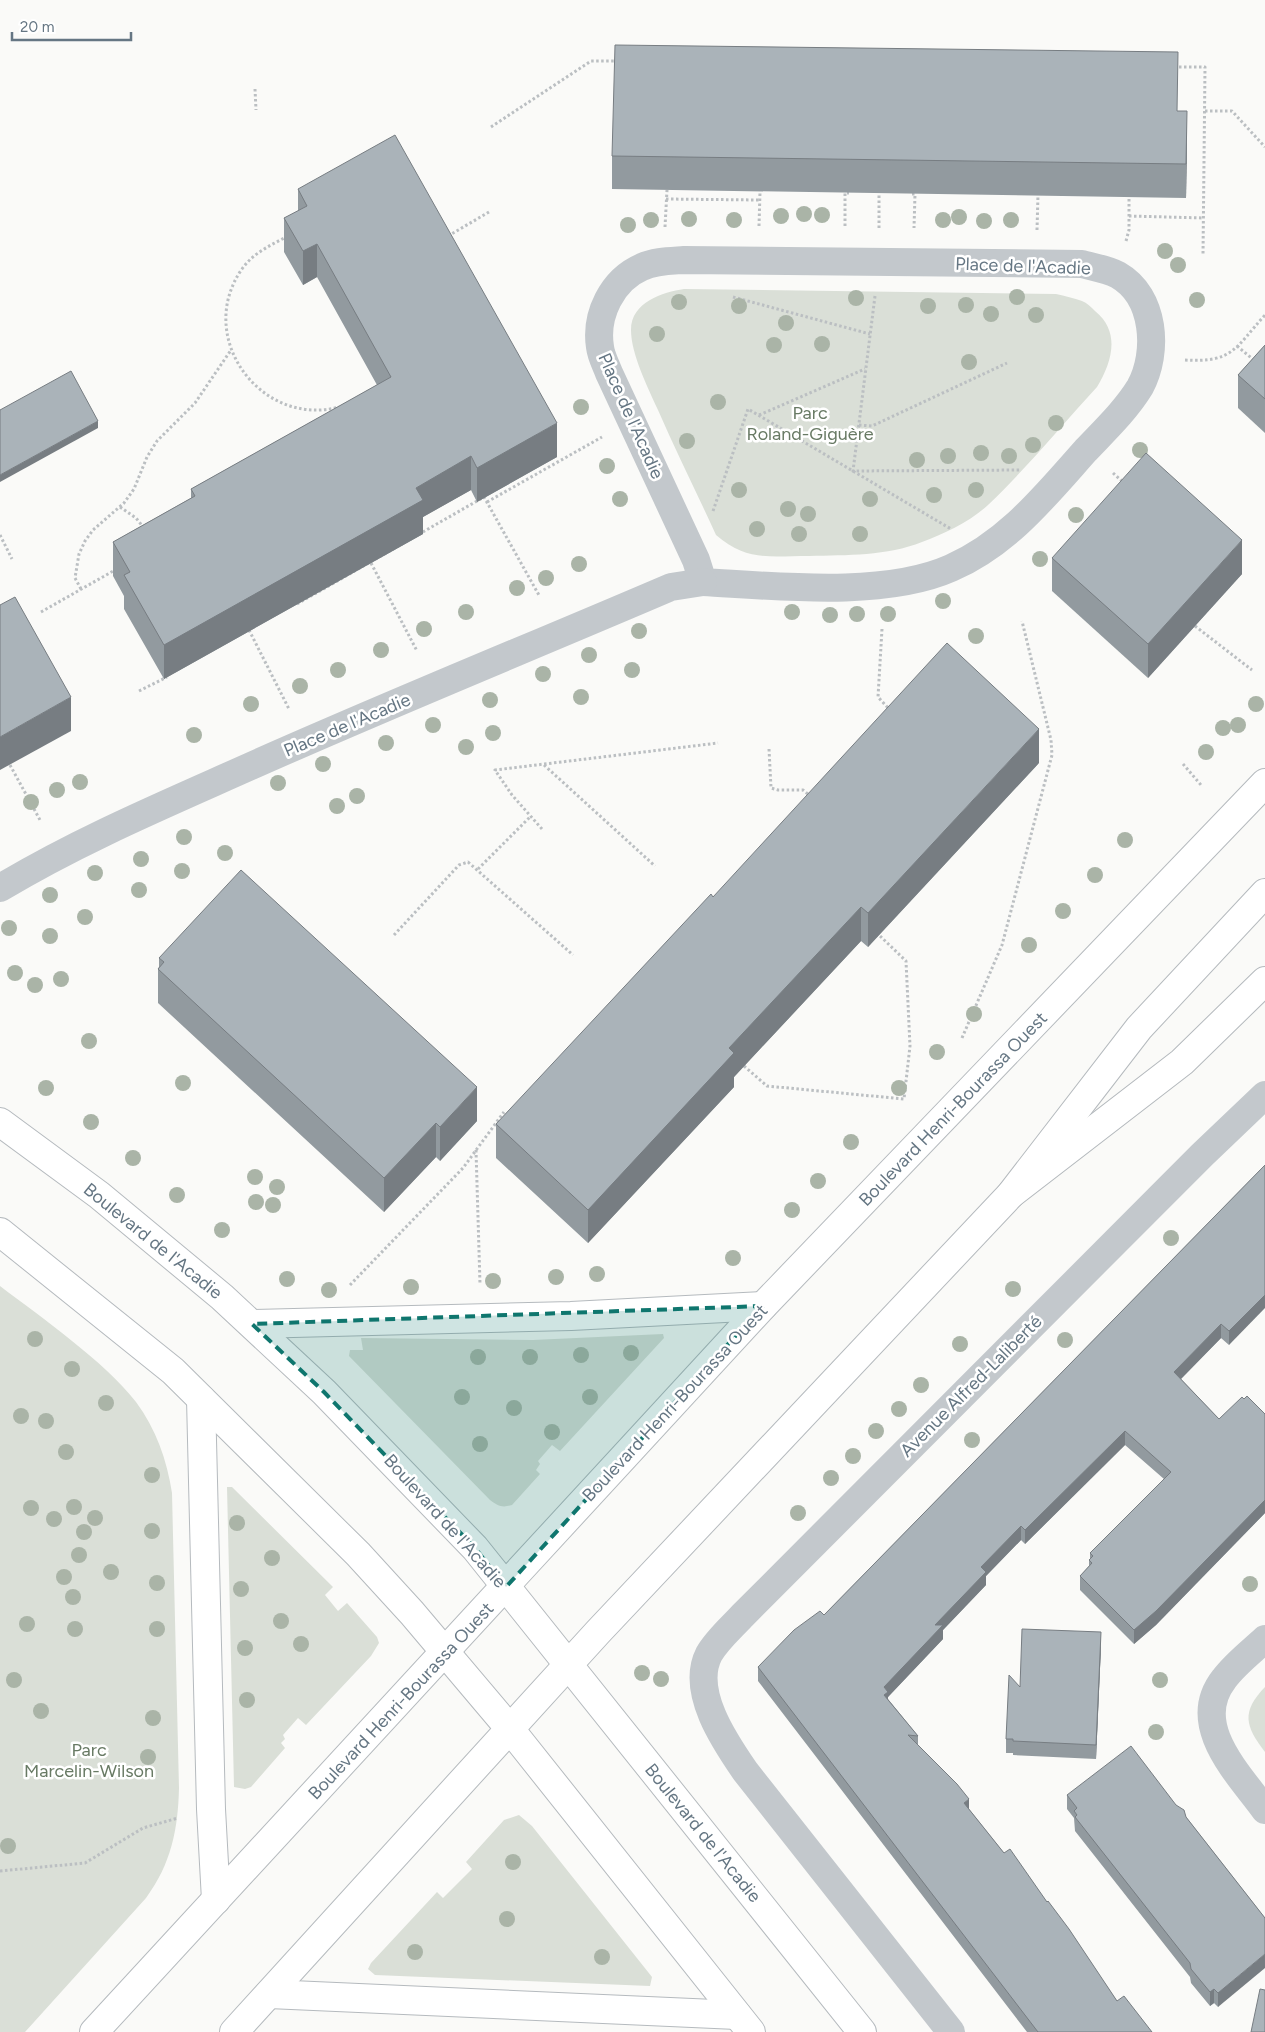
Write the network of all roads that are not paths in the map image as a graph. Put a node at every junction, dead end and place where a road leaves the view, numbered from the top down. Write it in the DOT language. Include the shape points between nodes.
graph roads {
  1 [pos="703,582"];
  2 [pos="1265,783"];
  3 [pos="0,888"];
  4 [pos="1265,893"];
  5 [pos="1265,982"];
  6 [pos="1265,1095"];
  7 [pos="0,1122"];
  8 [pos="1011,1194"];
  9 [pos="0,1232"];
  10 [pos="763,1306"];
  11 [pos="252,1324"];
  12 [pos="201,1398"];
  13 [pos="506,1587"];
  14 [pos="1265,1639"];
  15 [pos="445,1652"];
  16 [pos="569,1665"];
  17 [pos="510,1729"];
  18 [pos="1265,1810"];
  19 [pos="216,1900"];
  20 [pos="269,1994"];
  21 [pos="744,2024"];
  22 [pos="94,2032"];
  23 [pos="234,2032"];
  24 [pos="862,2032"];
  25 [pos="951,2032"];
  1 -- 1 [label="street, Place de l'Acadie" via="831,587 886,583 924,578 950,569 988,549 1025,518 1121,412 1140,386 1150,363 1152,344 1143,304 1135,289 1118,276 1082,264 684,260 660,261 642,266 628,275 613,289 604,307 600,348"];
  1 -- 3 [label="street, Place de l'Acadie" via="671,587 279,754 42,862"];
  2 -- 10 [label="main road, Boulevard Henri-Bourassa Ouest"];
  4 -- 8 [label="main road" via="1139,1028"];
  5 -- 8 [label="main road" via="1182,1062"];
  6 -- 25 [label="street, Avenue Alfred-Laliberté" via="742,1616 709,1654 704,1677 705,1692 725,1743"];
  7 -- 11 [label="main road, Boulevard de l'Acadie" via="98,1195"];
  8 -- 16 [label="main road"];
  9 -- 12 [label="main road" via="146,1349"];
  10 -- 11 [label="main road" via="571,1316"];
  10 -- 13 [label="main road, Boulevard Henri-Bourassa Ouest"];
  11 -- 13 [label="main road, Boulevard de l'Acadie" via="398,1468 475,1548"];
  12 -- 15 [label="main road" via="358,1554"];
  12 -- 19 [label="main road"];
  13 -- 15 [label="main road, Boulevard Henri-Bourassa Ouest"];
  13 -- 16 [label="main road, Boulevard de l'Acadie"];
  14 -- 18 [label="street" via="1223,1680 1214,1700 1211,1721 1222,1749"];
  15 -- 17 [label="main road"];
  15 -- 19 [label="main road, Boulevard Henri-Bourassa Ouest"];
  16 -- 17 [label="main road"];
  16 -- 24 [label="main road, Boulevard de l'Acadie"];
  17 -- 20 [label="main road"];
  17 -- 21 [label="main road"];
  19 -- 22 [label="main road, Boulevard Henri-Bourassa Ouest"];
  20 -- 21 [label="main road"];
  20 -- 23 [label="main road"];
}
